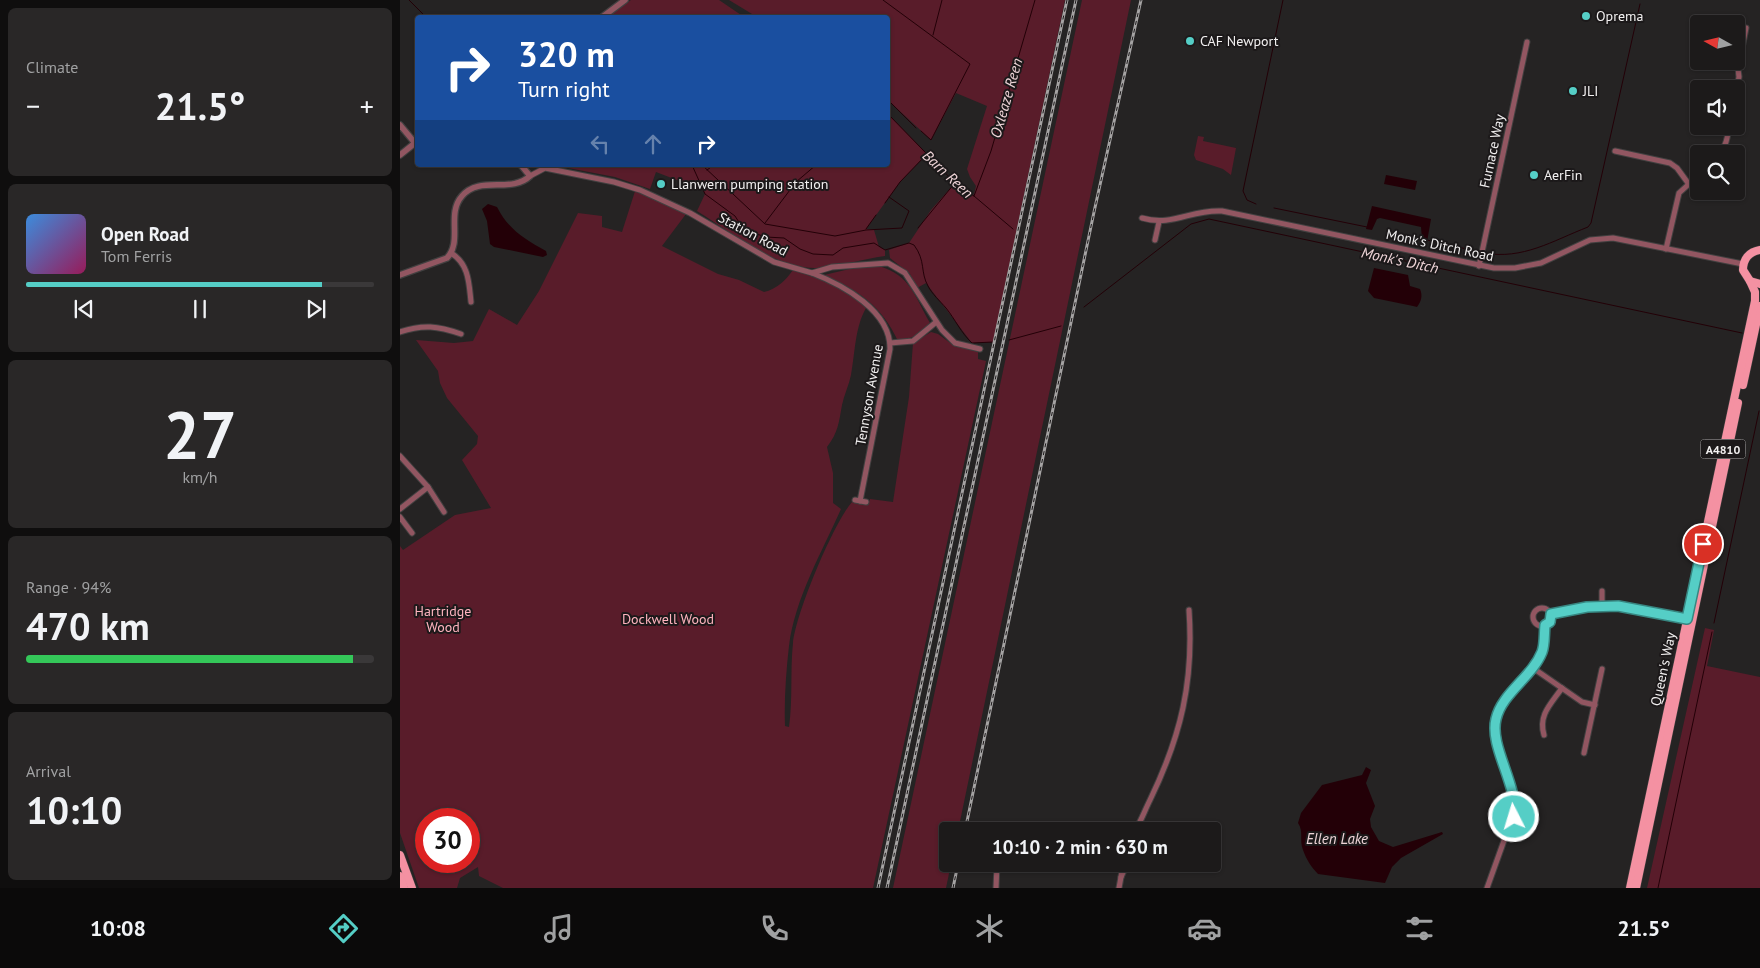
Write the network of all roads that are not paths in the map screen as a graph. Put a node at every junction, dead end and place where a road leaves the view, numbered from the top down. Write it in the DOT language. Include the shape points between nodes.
graph roads {
  1 [pos="625,0"];
  2 [pos="605,15"];
  3 [pos="1746,28"];
  4 [pos="1527,42"];
  5 [pos="1738,80"];
  6 [pos="400,125"];
  7 [pos="415,143"];
  8 [pos="415,145"];
  9 [pos="1614,151"];
  10 [pos="400,155"];
  11 [pos="523,167"];
  12 [pos="530,176"];
  13 [pos="1688,183"];
  14 [pos="1142,218"];
  15 [pos="1159,222"];
  16 [pos="1155,240"];
  17 [pos="1760,244"];
  18 [pos="1666,249"];
  19 [pos="1756,251"];
  20 [pos="451,253"];
  21 [pos="1743,264"];
  22 [pos="1479,266"];
  23 [pos="812,273"];
  24 [pos="400,275"];
  25 [pos="1750,281"];
  26 [pos="1760,284"];
  27 [pos="471,302"];
  28 [pos="1760,306"];
  29 [pos="935,323"];
  30 [pos="400,332"];
  31 [pos="461,334"];
  32 [pos="890,343"];
  33 [pos="980,349"];
  34 [pos="400,456"];
  35 [pos="428,487"];
  36 [pos="860,501"];
  37 [pos="400,509"];
  38 [pos="444,512"];
  39 [pos="400,517"];
  40 [pos="412,533"];
  41 [pos="1602,591"];
  42 [pos="1602,606"];
  43 [pos="1189,610"];
  44 [pos="1551,614"];
  45 [pos="1690,620"];
  46 [pos="1545,625"];
  47 [pos="1533,668"];
  48 [pos="1602,669"];
  49 [pos="1562,688"];
  50 [pos="1595,704"];
  51 [pos="1544,735"];
  52 [pos="1584,753"];
  53 [pos="1140,822"];
  54 [pos="400,855"];
  55 [pos="997,872"];
  56 [pos="1122,872"];
  57 [pos="1123,872"];
  58 [pos="400,876"];
  59 [pos="1121,877"];
  60 [pos="404,888"];
  61 [pos="412,888"];
  62 [pos="996,888"];
  63 [pos="1119,888"];
  64 [pos="1486,888"];
  65 [pos="1630,888"];
  66 [pos="1636,888"];
  1 -- 2 [label="street"];
  3 -- 5 [label="street"];
  4 -- 22 [label="street, Furnace Way"];
  6 -- 7 [label="street"];
  8 -- 10 [label="street"];
  9 -- 13 [label="street" via="1670,163"];
  11 -- 12 [label="street"];
  12 -- 20 [label="street" via="518,184 475,187 462,196 454,211"];
  12 -- 23 [label="street, Station Road" via="545,168 562,170 640,190 690,213 774,262"];
  13 -- 18 [label="street" via="1676,200"];
  14 -- 15 [label="street, Monk's Ditch Road"];
  15 -- 16 [label="street"];
  15 -- 22 [label="street, Monk's Ditch Road" via="1198,211 1222,211"];
  17 -- 19 [label="main road"];
  18 -- 21 [label="street, Monk's Ditch Road"];
  18 -- 22 [label="street, Monk's Ditch Road" via="1600,238 1529,266"];
  19 -- 21 [label="main road"];
  20 -- 24 [label="street" via="447,258"];
  20 -- 27 [label="street" via="468,274"];
  21 -- 25 [label="main road, Queen's Way / A4810"];
  23 -- 29 [label="street" via="832,267 888,262 905,272"];
  23 -- 32 [label="street, Tennyson Avenue" via="838,284 872,310 890,337"];
  25 -- 26 [label="main road"];
  25 -- 45 [label="main road, Queen's Way / A4810" via="1755,301"];
  28 -- 45 [label="main road, Queen's Way / A4810"];
  29 -- 32 [label="street" via="913,341"];
  29 -- 33 [label="street" via="955,343"];
  30 -- 31 [label="street" via="425,325"];
  32 -- 36 [label="street, Tennyson Avenue"];
  34 -- 35 [label="street"];
  35 -- 37 [label="street"];
  35 -- 38 [label="street"];
  39 -- 40 [label="street"];
  41 -- 42 [label="street"];
  42 -- 44 [label="street"];
  42 -- 45 [label="street" via="1618,606"];
  43 -- 53 [label="street" via="1190,661 1180,726 1164,771"];
  44 -- 46 [label="street" via="1550,622"];
  44 -- 46 [label="street" via="1543,608 1534,614 1537,624"];
  45 -- 65 [label="main road, Queen's Way / A4810"];
  45 -- 66 [label="main road, Queen's Way / A4810"];
  46 -- 47 [label="street" via="1543,648"];
  47 -- 49 [label="street"];
  47 -- 64 [label="street" via="1501,706 1495,720 1515,810"];
  48 -- 50 [label="street"];
  49 -- 50 [label="street" via="1582,702"];
  49 -- 51 [label="street" via="1544,714 1541,725"];
  50 -- 52 [label="street"];
  54 -- 61 [label="main road"];
  55 -- 62 [label="street"];
  56 -- 59 [label="street"];
  57 -- 59 [label="street"];
  58 -- 60 [label="main road"];
  59 -- 63 [label="street"];
}
